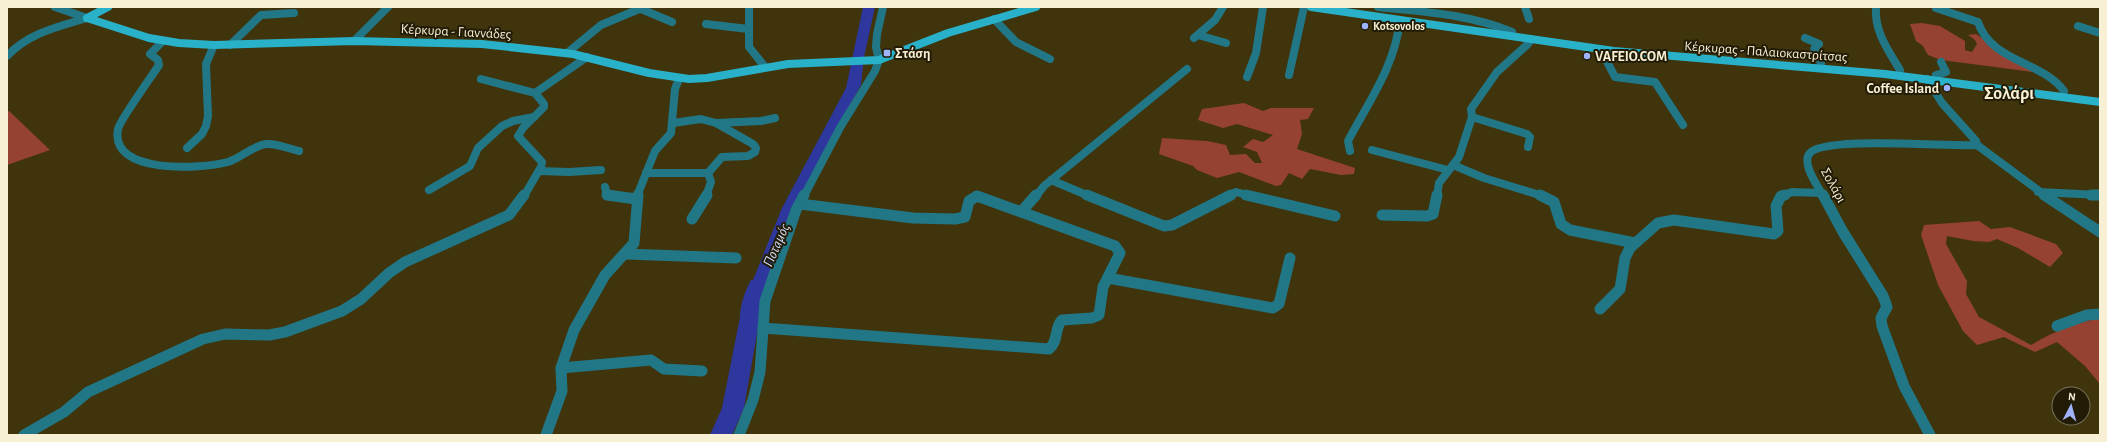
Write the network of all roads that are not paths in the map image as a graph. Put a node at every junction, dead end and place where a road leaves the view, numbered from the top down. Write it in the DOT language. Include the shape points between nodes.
graph roads {
  1 [pos="55,7"];
  2 [pos="108,7"];
  3 [pos="388,7"];
  4 [pos="749,7"];
  5 [pos="883,7"];
  6 [pos="1036,7"];
  7 [pos="1224,7"];
  8 [pos="1263,7"];
  9 [pos="1304,7"];
  10 [pos="1311,7"];
  11 [pos="1345,7"];
  12 [pos="1525,7"];
  13 [pos="1876,7"];
  14 [pos="643,8"];
  15 [pos="1936,8"];
  16 [pos="1383,9"];
  17 [pos="1432,9"];
  18 [pos="294,13"];
  19 [pos="87,18"];
  20 [pos="994,19"];
  21 [pos="1529,19"];
  22 [pos="1400,20"];
  23 [pos="672,22"];
  24 [pos="706,24"];
  25 [pos="2078,26"];
  26 [pos="748,29"];
  27 [pos="1512,32"];
  28 [pos="2100,33"];
  29 [pos="1805,38"];
  30 [pos="1531,39"];
  31 [pos="163,41"];
  32 [pos="354,41"];
  33 [pos="1226,43"];
  34 [pos="214,45"];
  35 [pos="230,45"];
  36 [pos="1601,50"];
  37 [pos="567,53"];
  38 [pos="7,56"];
  39 [pos="587,57"];
  40 [pos="1050,59"];
  41 [pos="879,60"];
  42 [pos="1941,62"];
  43 [pos="1821,63"];
  44 [pos="765,67"];
  45 [pos="1186,69"];
  46 [pos="1900,70"];
  47 [pos="1289,74"];
  48 [pos="1247,77"];
  49 [pos="1932,77"];
  50 [pos="481,79"];
  51 [pos="679,79"];
  52 [pos="2064,91"];
  53 [pos="535,93"];
  54 [pos="2100,96"];
  55 [pos="2100,102"];
  56 [pos="1472,117"];
  57 [pos="534,118"];
  58 [pos="775,118"];
  59 [pos="673,123"];
  60 [pos="716,123"];
  61 [pos="1683,125"];
  62 [pos="1977,145"];
  63 [pos="1528,147"];
  64 [pos="187,148"];
  65 [pos="1372,150"];
  66 [pos="299,151"];
  67 [pos="1350,151"];
  68 [pos="1451,168"];
  69 [pos="601,170"];
  70 [pos="539,171"];
  71 [pos="646,173"];
  72 [pos="708,173"];
  73 [pos="1051,180"];
  74 [pos="605,187"];
  75 [pos="429,190"];
  76 [pos="2038,192"];
  77 [pos="1822,193"];
  78 [pos="2100,195"];
  79 [pos="636,200"];
  80 [pos="800,204"];
  81 [pos="1021,212"];
  82 [pos="1382,215"];
  83 [pos="1335,216"];
  84 [pos="692,219"];
  85 [pos="2100,232"];
  86 [pos="1636,243"];
  87 [pos="626,254"];
  88 [pos="736,258"];
  89 [pos="1290,258"];
  90 [pos="1108,278"];
  91 [pos="1600,309"];
  92 [pos="2100,314"];
  93 [pos="2057,326"];
  94 [pos="763,328"];
  95 [pos="561,368"];
  96 [pos="702,371"];
  97 [pos="24,435"];
  98 [pos="546,435"];
  99 [pos="739,435"];
  100 [pos="1930,435"];
  1 -- 19 [label="street"];
  2 -- 19 [label="main road"];
  3 -- 32 [label="street"];
  4 -- 26 [label="street"];
  5 -- 41 [label="street" via="877,36 876,53"];
  6 -- 20 [label="main road"];
  7 -- 33 [label="street" via="1215,20 1196,36"];
  8 -- 48 [label="street" via="1256,54"];
  9 -- 47 [label="street"];
  10 -- 22 [label="main road, Κέρκυρας - Παλαιοκαστρίτσας"];
  11 -- 16 [label="main road, Κέρκυρας - Παλαιοκαστρίτσας"];
  12 -- 21 [label="street"];
  13 -- 46 [label="street" via="1874,13 1883,41"];
  14 -- 23 [label="street"];
  14 -- 37 [label="street" via="601,25"];
  15 -- 52 [label="street" via="1978,22 1982,34 1992,44 2015,60 2056,80"];
  16 -- 17 [label="street"];
  16 -- 27 [label="main road, Κέρκυρας - Παλαιοκαστρίτσας"];
  17 -- 27 [label="street" via="1483,20"];
  18 -- 35 [label="street" via="261,15"];
  19 -- 31 [label="main road, Κέρκυρα - Γιαννάδες"];
  19 -- 38 [label="street" via="32,36 14,47"];
  20 -- 40 [label="street" via="1016,42"];
  20 -- 41 [label="main road" via="948,33"];
  22 -- 30 [label="main road, Κέρκυρας - Παλαιοκαστρίτσας"];
  22 -- 67 [label="street" via="1400,37 1381,83 1348,140"];
  24 -- 26 [label="street"];
  25 -- 28 [label="street"];
  26 -- 44 [label="street" via="750,48"];
  27 -- 43 [label="main road, Κέρκυρας - Παλαιοκαστρίτσας" via="1636,49"];
  29 -- 43 [label="street" via="1819,44 1814,49"];
  30 -- 36 [label="main road, Κέρκυρας - Παλαιοκαστρίτσας"];
  30 -- 56 [label="street" via="1490,80 1471,108"];
  31 -- 34 [label="main road, Κέρκυρα - Γιαννάδες"];
  31 -- 66 [label="street" via="150,54 158,60 159,65 118,128 116,144 123,153 134,159 160,165 193,168 231,161 264,145"];
  32 -- 35 [label="main road, Κέρκυρα - Γιαννάδες"];
  32 -- 37 [label="main road, Κέρκυρα - Γιαννάδες" via="482,44"];
  34 -- 35 [label="main road, Κέρκυρα - Γιαννάδες"];
  34 -- 64 [label="street" via="206,64 206,126 202,134"];
  36 -- 49 [label="main road, Κέρκυρας - Παλαιοκαστρίτσας"];
  36 -- 61 [label="street" via="1615,77 1655,82"];
  37 -- 39 [label="main road, Κέρκυρα - Γιαννάδες"];
  39 -- 51 [label="main road, Κέρκυρα - Γιαννάδες"];
  39 -- 53 [label="street"];
  41 -- 44 [label="main road, Κέρκυρα - Γιαννάδες"];
  41 -- 80 [label="street"];
  42 -- 49 [label="street" via="1946,72"];
  43 -- 46 [label="main road, Κέρκυρας - Παλαιοκαστρίτσας"];
  44 -- 51 [label="main road, Κέρκυρα - Γιαννάδες" via="707,78"];
  45 -- 73 [label="street"];
  46 -- 49 [label="main road, Κέρκυρας - Παλαιοκαστρίτσας"];
  49 -- 52 [label="main road, Κέρκυρας - Παλαιοκαστρίτσας"];
  49 -- 55 [label="main road, Κέρκυρας - Παλαιοκαστρίτσας"];
  49 -- 62 [label="street" via="1942,103"];
  50 -- 53 [label="street"];
  51 -- 59 [label="street" via="675,89"];
  52 -- 54 [label="main road, Κέρκυρας - Παλαιοκαστρίτσας"];
  53 -- 57 [label="street" via="544,104"];
  56 -- 63 [label="street" via="1528,134"];
  56 -- 68 [label="street" via="1462,150"];
  57 -- 70 [label="street" via="518,136 542,162"];
  57 -- 75 [label="street" via="513,121 502,126 478,148 470,166"];
  58 -- 60 [label="street"];
  59 -- 60 [label="street" via="701,119"];
  59 -- 71 [label="street" via="667,139 655,151"];
  60 -- 72 [label="street" via="753,144 756,150 748,156 720,158"];
  62 -- 76 [label="street"];
  62 -- 77 [label="street, Σολάρι" via="1875,143 1816,148 1809,154 1807,163"];
  65 -- 68 [label="street"];
  68 -- 82 [label="street" via="1439,183 1433,214"];
  68 -- 86 [label="street" via="1545,196 1554,202 1561,224 1570,230"];
  69 -- 70 [label="street"];
  70 -- 97 [label="street" via="509,215 405,262 361,299 342,311 285,332 269,335 225,334 203,339 88,392 64,412"];
  71 -- 72 [label="street"];
  71 -- 79 [label="street"];
  72 -- 84 [label="street" via="712,185"];
  73 -- 81 [label="street"];
  73 -- 83 [label="street" via="1164,226 1172,225 1236,192"];
  74 -- 79 [label="street" via="607,195"];
  76 -- 78 [label="street"];
  76 -- 85 [label="street"];
  77 -- 86 [label="street" via="1792,192 1781,196 1776,206 1778,231 1774,234 1667,220 1658,223"];
  77 -- 100 [label="street, Σολάρι" via="1883,296 1886,307 1881,318 1882,326 1904,386"];
  79 -- 87 [label="street" via="634,243"];
  80 -- 81 [label="street" via="923,219 958,220 965,217 969,200 977,196"];
  80 -- 94 [label="street" via="765,301"];
  81 -- 90 [label="street" via="1117,247 1120,255"];
  86 -- 91 [label="street" via="1627,252 1620,289"];
  87 -- 88 [label="street"];
  87 -- 95 [label="street" via="605,274 574,330"];
  89 -- 90 [label="street" via="1279,304 1273,308"];
  90 -- 94 [label="street" via="1100,295 1099,315 1092,318 1062,320 1059,323 1056,344 1050,349"];
  92 -- 93 [label="street"];
  94 -- 99 [label="street" via="760,372 753,400"];
  95 -- 96 [label="street" via="651,360 664,369"];
  95 -- 98 [label="street" via="562,390 550,417"];
}
